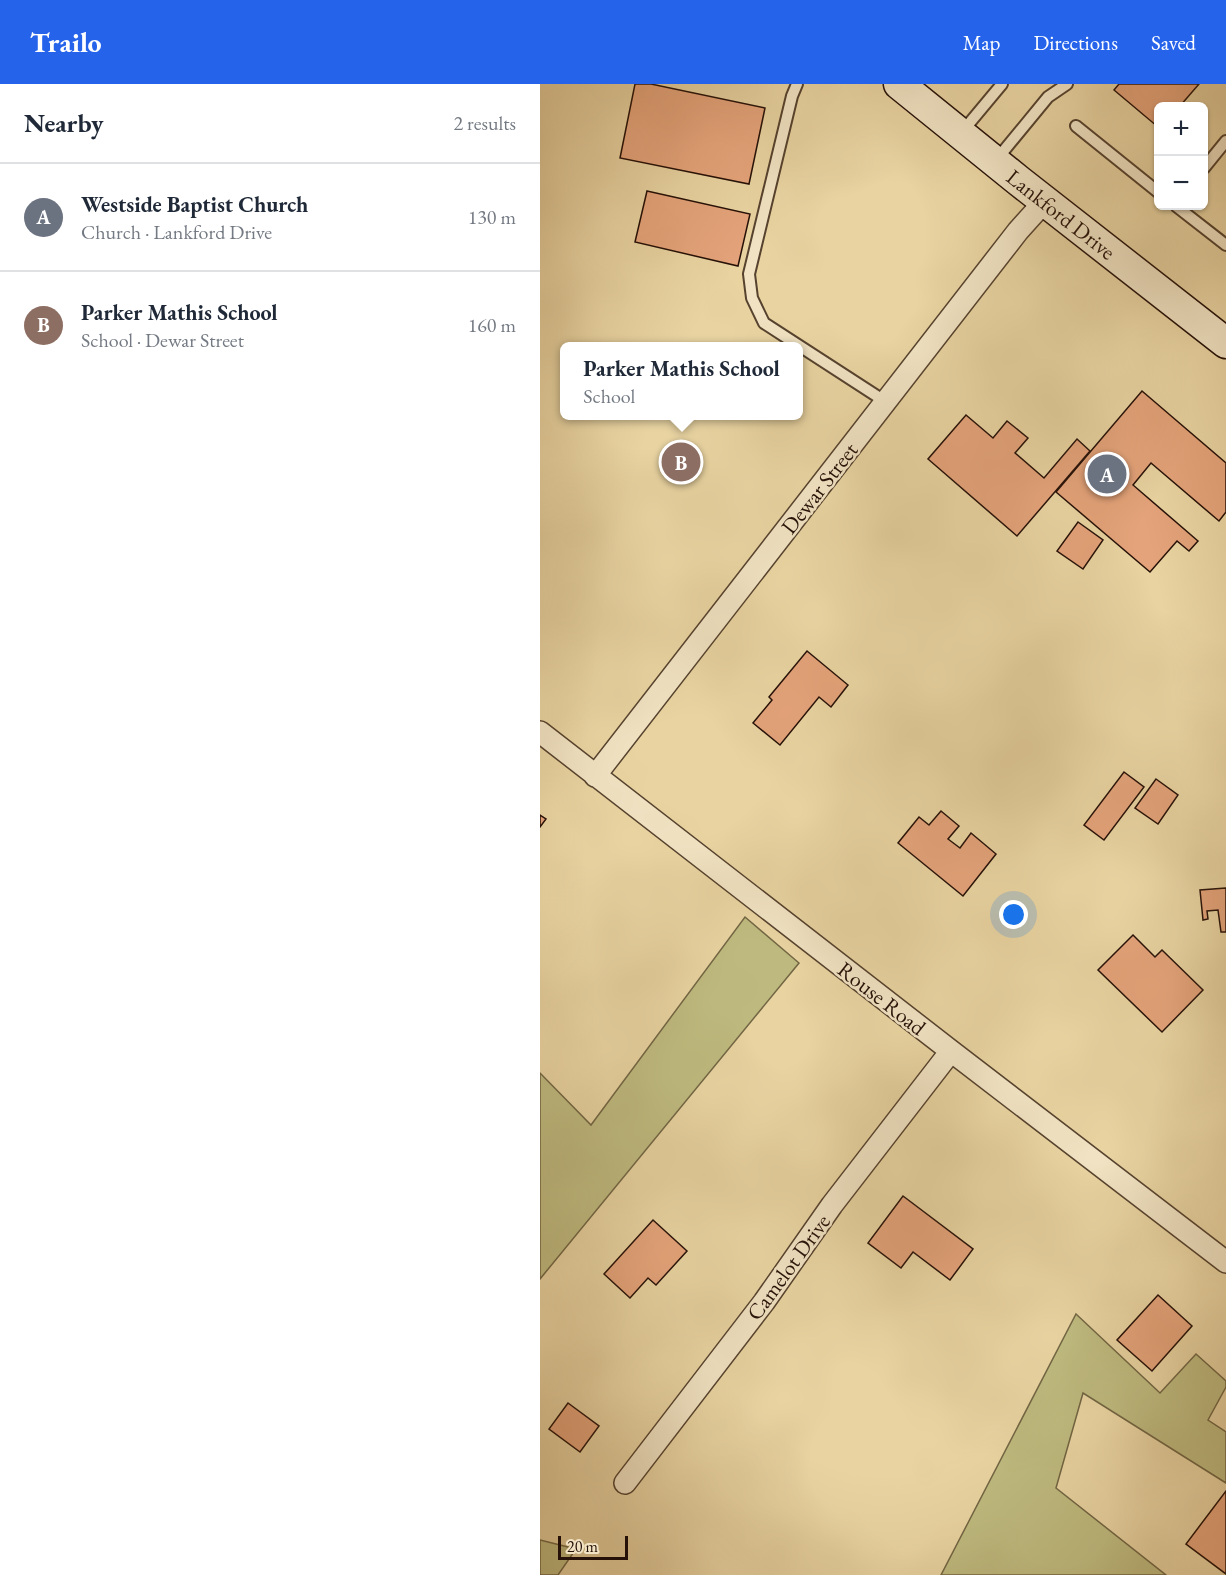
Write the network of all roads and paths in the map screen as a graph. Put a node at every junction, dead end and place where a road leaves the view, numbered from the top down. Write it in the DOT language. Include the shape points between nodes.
graph roads {
  1 [pos="899,84"];
  2 [pos="1002,84"];
  3 [pos="1051,84"];
  4 [pos="1067,84"];
  5 [pos="793,86"];
  6 [pos="1048,97"];
  7 [pos="1077,126"];
  8 [pos="960,134"];
  9 [pos="1226,141"];
  10 [pos="995,162"];
  11 [pos="1208,162"];
  12 [pos="1154,189"];
  13 [pos="1045,201"];
  14 [pos="1181,210"];
  15 [pos="1226,245"];
  16 [pos="793,342"];
  17 [pos="1226,343"];
  18 [pos="803,348"];
  19 [pos="886,402"];
  20 [pos="540,732"];
  21 [pos="595,776"];
  22 [pos="951,1051"];
  23 [pos="1226,1262"];
  24 [pos="625,1483"];
  1 -- 8 [label="main road, Lankford Drive"];
  2 -- 8 [label="lane"];
  3 -- 6 [label="lane"];
  4 -- 6 [label="lane"];
  5 -- 16 [label="lane" via="749,274 752,297 764,323"];
  6 -- 10 [label="lane"];
  7 -- 12 [label="lane"];
  8 -- 10 [label="main road, Lankford Drive"];
  9 -- 11 [label="lane"];
  10 -- 13 [label="main road, Lankford Drive"];
  13 -- 17 [label="main road, Lankford Drive"];
  13 -- 19 [label="street, Dewar Street"];
  14 -- 15 [label="lane"];
  18 -- 19 [label="lane"];
  19 -- 21 [label="street, Dewar Street"];
  20 -- 21 [label="street, Rouse Road"];
  21 -- 22 [label="street, Rouse Road"];
  22 -- 23 [label="street, Rouse Road"];
  22 -- 24 [label="street, Camelot Drive"];
}
